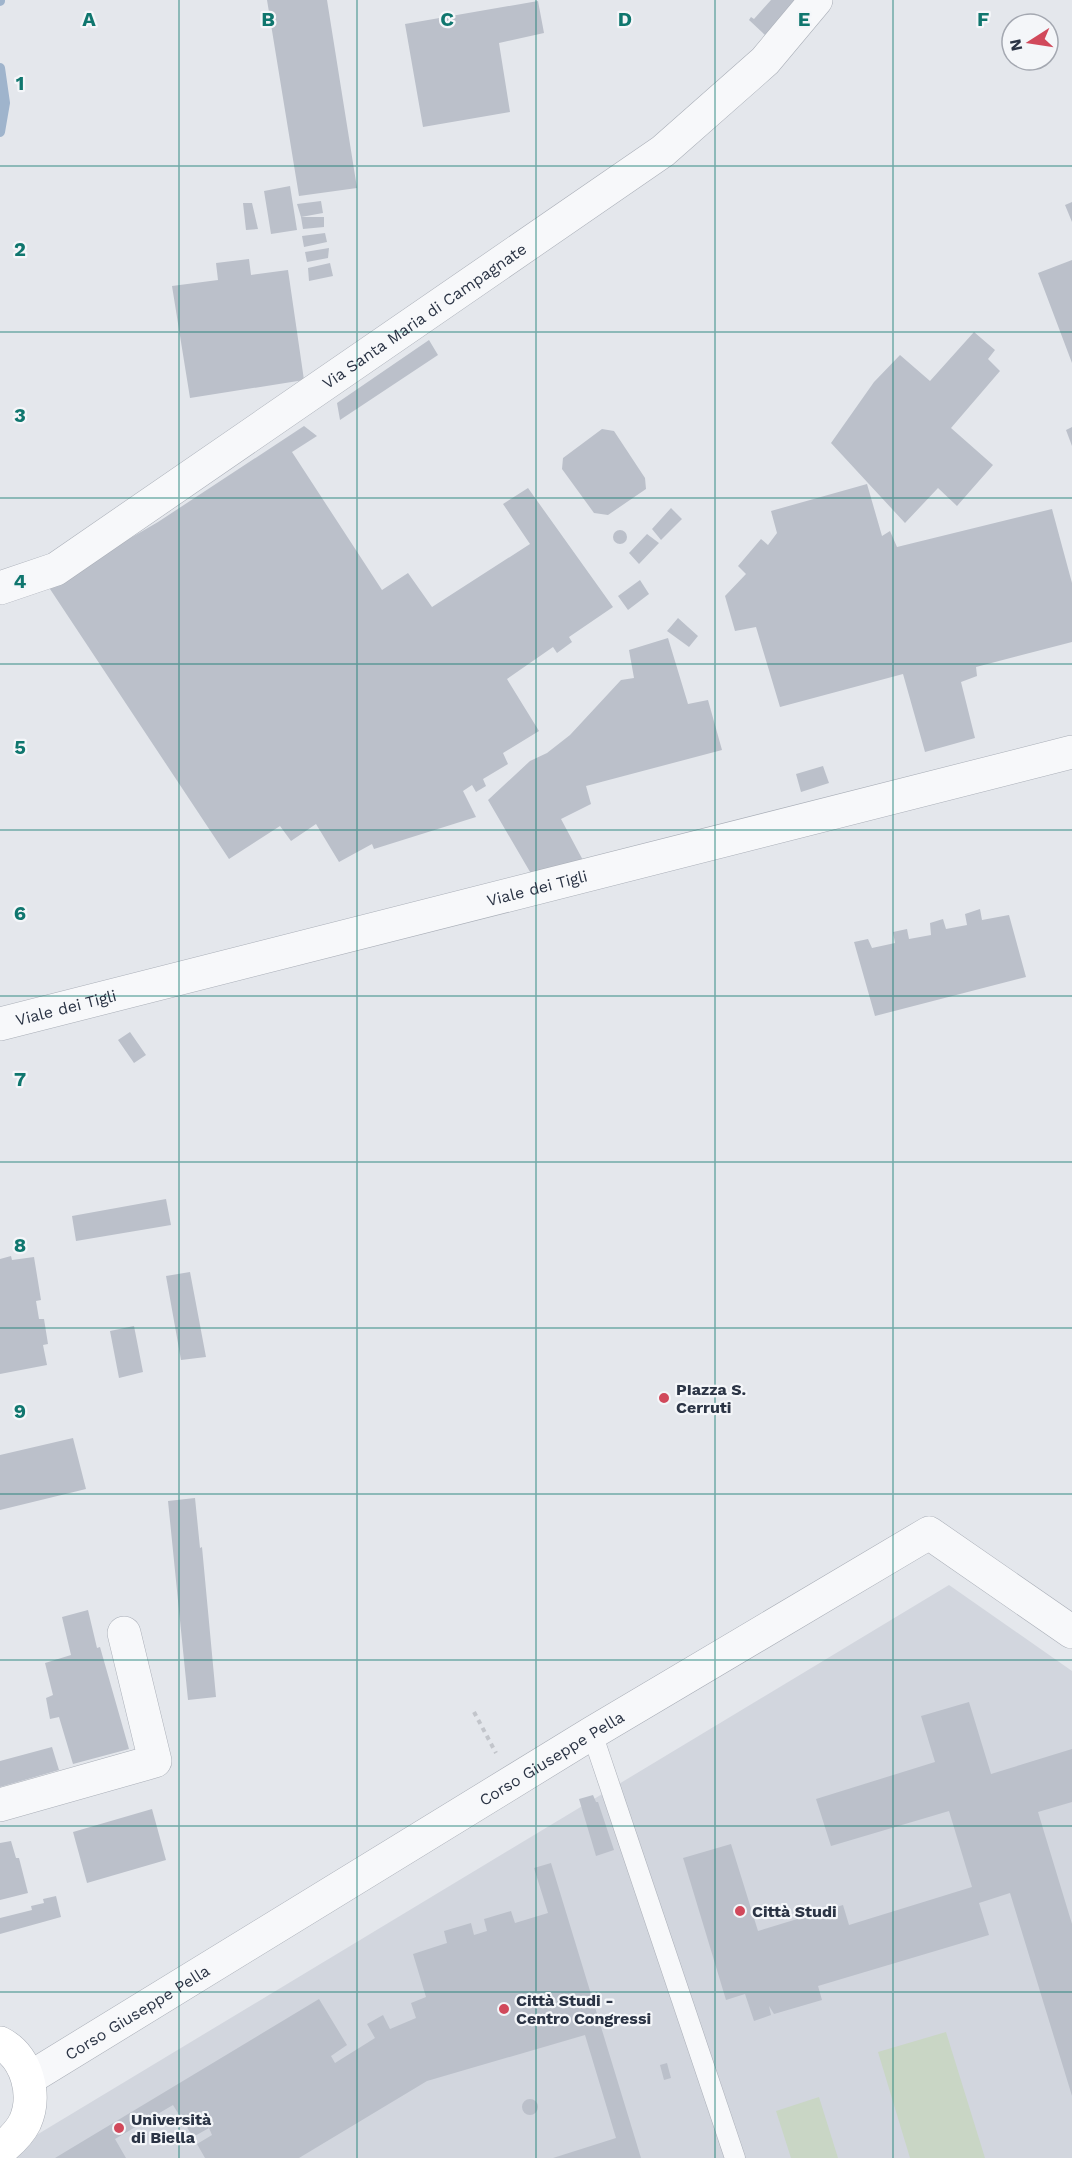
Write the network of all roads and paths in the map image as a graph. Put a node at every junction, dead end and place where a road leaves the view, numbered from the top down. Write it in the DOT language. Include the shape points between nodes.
graph roads {
  1 [pos="816,0"];
  2 [pos="0,588"];
  3 [pos="1072,752"];
  4 [pos="0,1024"];
  5 [pos="1072,1632"];
  6 [pos="124,1634"];
  7 [pos="474,1712"];
  8 [pos="592,1733"];
  9 [pos="513,1783"];
  10 [pos="0,1805"];
  11 [pos="0,2043"];
  12 [pos="28,2079"];
  13 [pos="0,2150"];
  14 [pos="735,2158"];
  1 -- 2 [label="street, Via Santa Maria di Campagnate" via="765,61 663,151 56,569"];
  3 -- 4 [label="street, Viale dei Tigli"];
  5 -- 8 [label="street, Corso Giuseppe Pella" via="929,1533"];
  6 -- 10 [label="street" via="155,1761"];
  7 -- 9 [label="path"];
  8 -- 9 [label="street, Corso Giuseppe Pella"];
  8 -- 14 [label="lane"];
  9 -- 12 [label="street, Corso Giuseppe Pella"];
  11 -- 12 [label="main road" via="19,2060"];
  12 -- 13 [label="main road" via="30,2100 25,2121 14,2139"];
}
